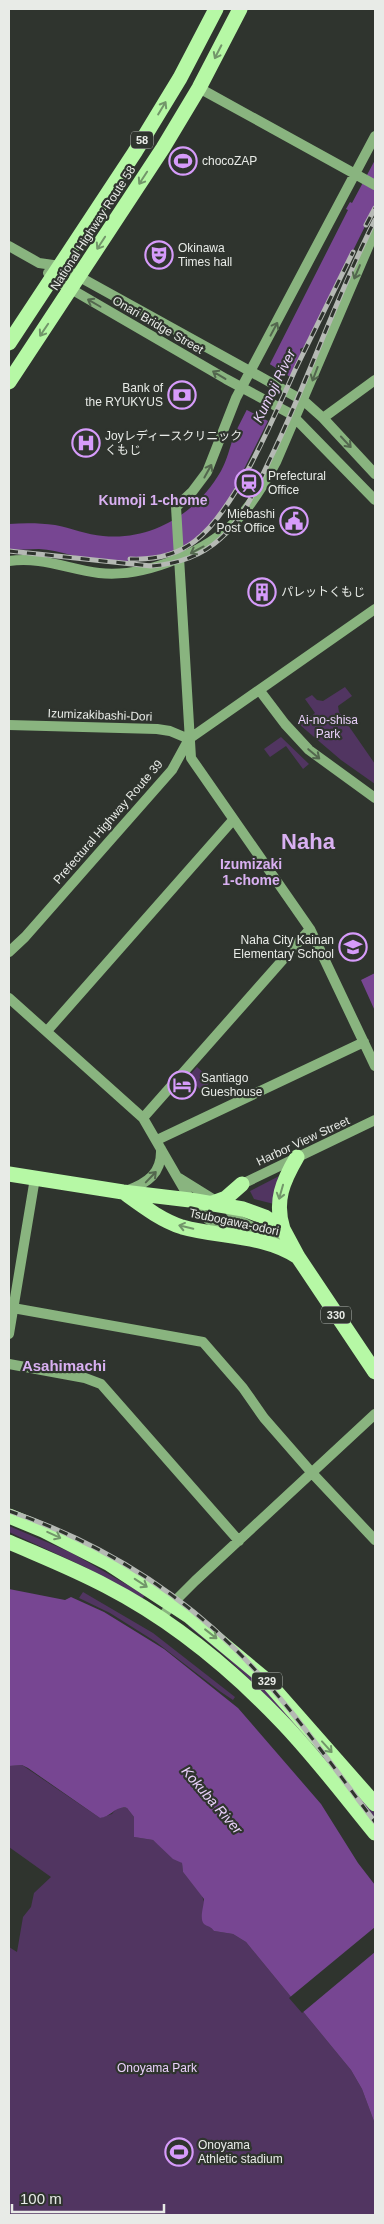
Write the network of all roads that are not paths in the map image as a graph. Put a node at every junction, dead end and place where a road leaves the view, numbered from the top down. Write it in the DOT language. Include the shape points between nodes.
graph roads {
  1 [pos="216,9"];
  2 [pos="240,9"];
  3 [pos="199,88"];
  4 [pos="375,136"];
  5 [pos="358,175"];
  6 [pos="375,185"];
  7 [pos="375,231"];
  8 [pos="9,246"];
  9 [pos="56,272"];
  10 [pos="75,283"];
  11 [pos="9,343"];
  12 [pos="256,374"];
  13 [pos="375,380"];
  14 [pos="9,382"];
  15 [pos="247,390"];
  16 [pos="304,401"];
  17 [pos="297,418"];
  18 [pos="323,418"];
  19 [pos="375,474"];
  20 [pos="375,500"];
  21 [pos="178,558"];
  22 [pos="9,560"];
  23 [pos="375,609"];
  24 [pos="260,691"];
  25 [pos="9,725"];
  26 [pos="189,739"];
  27 [pos="375,798"];
  28 [pos="233,820"];
  29 [pos="310,929"];
  30 [pos="9,952"];
  31 [pos="9,998"];
  32 [pos="47,1031"];
  33 [pos="364,1042"];
  34 [pos="375,1066"];
  35 [pos="143,1118"];
  36 [pos="375,1120"];
  37 [pos="159,1144"];
  38 [pos="298,1157"];
  39 [pos="9,1174"];
  40 [pos="35,1178"];
  41 [pos="179,1178"];
  42 [pos="242,1184"];
  43 [pos="123,1192"];
  44 [pos="219,1200"];
  45 [pos="140,1203"];
  46 [pos="192,1204"];
  47 [pos="283,1229"];
  48 [pos="251,1239"];
  49 [pos="292,1253"];
  50 [pos="13,1308"];
  51 [pos="9,1334"];
  52 [pos="9,1364"];
  53 [pos="375,1372"];
  54 [pos="375,1414"];
  55 [pos="312,1473"];
  56 [pos="9,1516"];
  57 [pos="375,1540"];
  58 [pos="238,1541"];
  59 [pos="9,1542"];
  60 [pos="172,1604"];
  61 [pos="160,1620"];
  62 [pos="375,1804"];
  63 [pos="375,1833"];
  9 -- 1 [label="highway, National Highway Route 58 / 58, one-way" via="135,152"];
  2 -- 3 [label="highway, National Highway Route 58 / 58, one-way"];
  3 -- 5 [label="street"];
  3 -- 10 [label="highway, National Highway Route 58 / 58, one-way"];
  4 -- 5 [label="street"];
  5 -- 6 [label="street"];
  12 -- 5 [label="street, one-way"];
  7 -- 16 [label="street, one-way"];
  8 -- 9 [label="street, Onari Bridge Street"];
  9 -- 10 [label="street, Onari Bridge Street"];
  9 -- 11 [label="highway, National Highway Route 58 / 58"];
  10 -- 12 [label="street, Onari Bridge Street"];
  10 -- 14 [label="highway, National Highway Route 58 / 58, one-way"];
  15 -- 10 [label="street, Onari Bridge Street, one-way"];
  12 -- 15 [label="street"];
  12 -- 16 [label="street, Onari Bridge Street"];
  13 -- 18 [label="street"];
  15 -- 17 [label="street, Onari Bridge Street"];
  21 -- 15 [label="street, one-way" via="176,507 208,472"];
  16 -- 17 [label="street"];
  16 -- 18 [label="street"];
  17 -- 20 [label="street"];
  17 -- 21 [label="street, one-way" via="265,483 239,519 209,543"];
  18 -- 19 [label="street, one-way"];
  21 -- 22 [label="street" via="165,565 121,573 101,573 44,561"];
  21 -- 26 [label="street"];
  23 -- 24 [label="street, Prefectural Highway Route 39"];
  24 -- 26 [label="street, Prefectural Highway Route 39"];
  24 -- 27 [label="street, one-way" via="309,750"];
  25 -- 26 [label="street, Izumizakibashi-Dori" via="157,729"];
  26 -- 28 [label="street" via="194,764"];
  26 -- 30 [label="street, Prefectural Highway Route 39" via="172,770"];
  28 -- 29 [label="street"];
  28 -- 32 [label="street"];
  29 -- 33 [label="street"];
  29 -- 35 [label="street"];
  31 -- 32 [label="street"];
  32 -- 35 [label="street"];
  33 -- 34 [label="street"];
  33 -- 37 [label="street"];
  35 -- 37 [label="street"];
  36 -- 38 [label="street, Harbor View Street"];
  37 -- 41 [label="street"];
  43 -- 37 [label="street, one-way" via="142,1185 154,1175 160,1166"];
  38 -- 42 [label="street, Harbor View Street"];
  38 -- 47 [label="highway, one-way" via="280,1192"];
  39 -- 40 [label="highway, Tsubogawa-odori"];
  40 -- 43 [label="highway, Tsubogawa-odori"];
  40 -- 50 [label="street"];
  41 -- 44 [label="street"];
  41 -- 46 [label="street"];
  42 -- 44 [label="highway"];
  43 -- 45 [label="highway, Tsubogawa-odori"];
  43 -- 46 [label="highway, Tsubogawa-odori"];
  44 -- 46 [label="highway, Tsubogawa-odori"];
  44 -- 47 [label="highway, Tsubogawa-odori" via="265,1217"];
  44 -- 49 [label="street" via="236,1220 269,1233"];
  45 -- 46 [label="highway"];
  48 -- 45 [label="highway, Tsubogawa-odori, one-way" via="184,1227 160,1218"];
  46 -- 48 [label="street" via="210,1220 243,1230"];
  47 -- 49 [label="highway, Tsubogawa-odori / 330"];
  48 -- 49 [label="highway, Tsubogawa-odori"];
  49 -- 53 [label="highway, 330"];
  50 -- 51 [label="street"];
  50 -- 55 [label="street" via="203,1342"];
  52 -- 58 [label="street" via="101,1384"];
  54 -- 55 [label="street"];
  55 -- 57 [label="street"];
  55 -- 58 [label="street"];
  56 -- 60 [label="highway, 329, one-way" via="108,1563"];
  58 -- 60 [label="street"];
  59 -- 61 [label="highway, 329" via="106,1586"];
  60 -- 61 [label="street"];
  60 -- 62 [label="highway, 329, one-way" via="265,1679"];
  61 -- 63 [label="highway, 329" via="234,1676 280,1720"];
}
